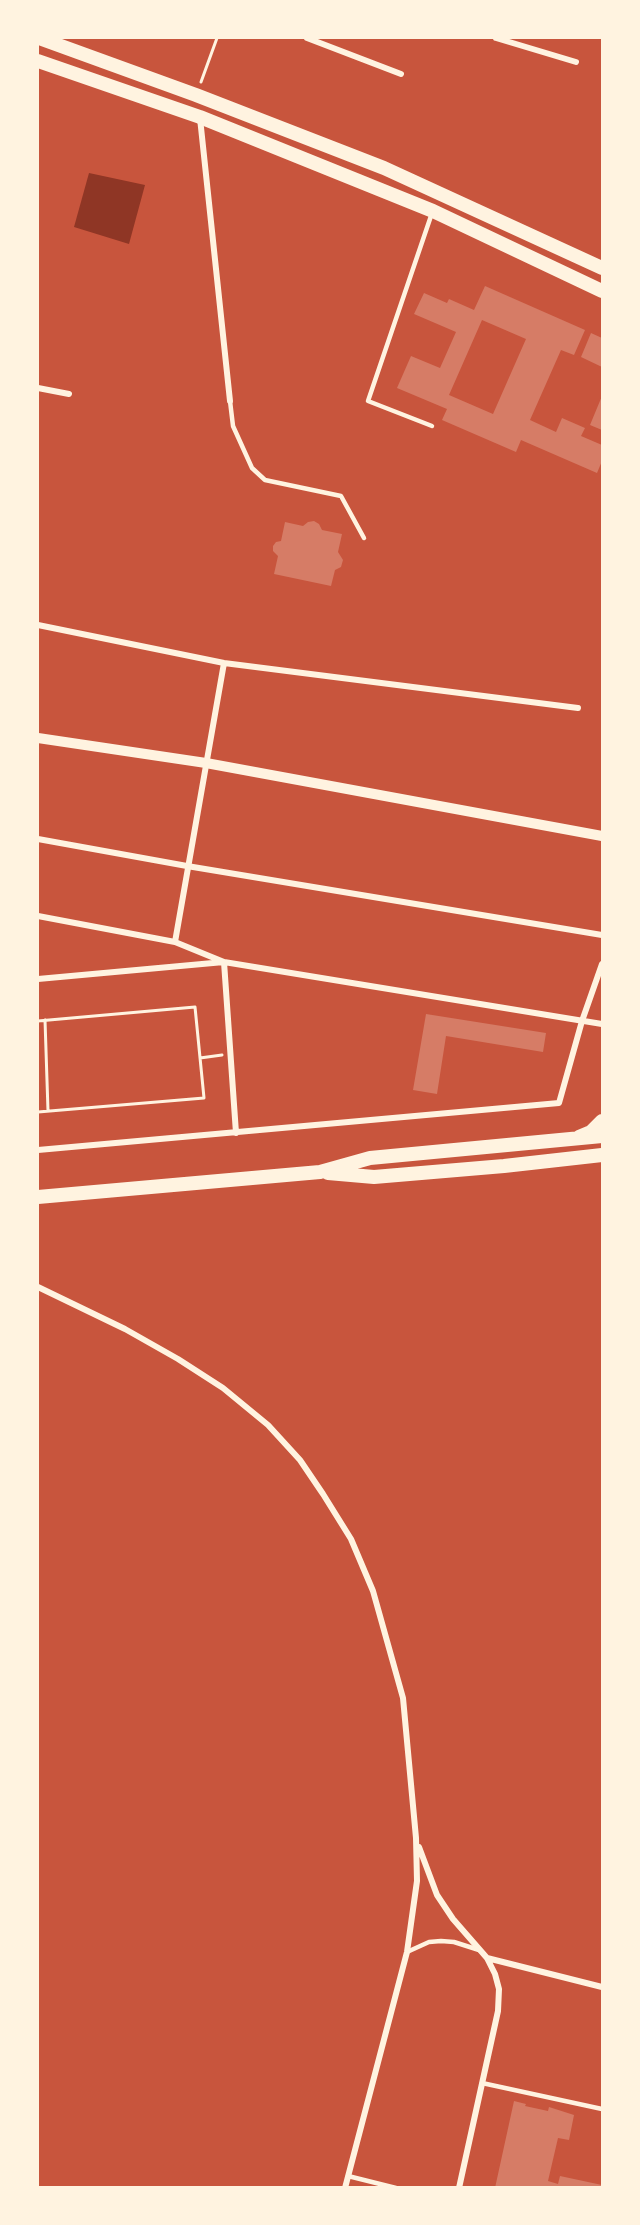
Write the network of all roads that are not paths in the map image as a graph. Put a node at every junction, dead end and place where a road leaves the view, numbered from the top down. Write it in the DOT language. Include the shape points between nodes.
graph roads {
  1 [pos="39,38"];
  2 [pos="307,38"];
  3 [pos="496,38"];
  4 [pos="38,61"];
  5 [pos="576,62"];
  6 [pos="401,74"];
  7 [pos="200,117"];
  8 [pos="433,211"];
  9 [pos="603,268"];
  10 [pos="603,291"];
  11 [pos="38,388"];
  12 [pos="69,394"];
  13 [pos="230,401"];
  14 [pos="432,426"];
  15 [pos="364,538"];
  16 [pos="38,625"];
  17 [pos="224,663"];
  18 [pos="578,708"];
  19 [pos="38,738"];
  20 [pos="206,763"];
  21 [pos="603,836"];
  22 [pos="38,839"];
  23 [pos="187,866"];
  24 [pos="38,916"];
  25 [pos="603,935"];
  26 [pos="175,942"];
  27 [pos="224,962"];
  28 [pos="603,964"];
  29 [pos="38,980"];
  30 [pos="582,1021"];
  31 [pos="603,1024"];
  32 [pos="603,1120"];
  33 [pos="236,1133"];
  34 [pos="603,1136"];
  35 [pos="575,1139"];
  36 [pos="38,1150"];
  37 [pos="603,1155"];
  38 [pos="556,1161"];
  39 [pos="603,1165"];
  40 [pos="320,1172"];
  41 [pos="38,1197"];
  42 [pos="38,1287"];
  43 [pos="416,1838"];
  44 [pos="480,1950"];
  45 [pos="407,1952"];
  46 [pos="487,1958"];
  47 [pos="603,1987"];
  48 [pos="482,2083"];
  49 [pos="603,2109"];
  50 [pos="348,2176"];
  51 [pos="345,2187"];
  52 [pos="396,2187"];
  53 [pos="459,2187"];
  1 -- 9 [label="main road" via="384,168"];
  2 -- 6 [label="street"];
  3 -- 5 [label="street"];
  4 -- 7 [label="main road"];
  7 -- 8 [label="main road"];
  7 -- 13 [label="street"];
  8 -- 10 [label="main road"];
  8 -- 14 [label="lane" via="368,401"];
  11 -- 12 [label="street"];
  13 -- 15 [label="lane" via="233,426 252,468 266,480 341,496"];
  16 -- 17 [label="street"];
  17 -- 18 [label="street"];
  17 -- 20 [label="street"];
  19 -- 20 [label="street"];
  20 -- 21 [label="street"];
  20 -- 23 [label="street"];
  22 -- 23 [label="street"];
  23 -- 25 [label="street"];
  23 -- 26 [label="street"];
  24 -- 26 [label="street"];
  26 -- 27 [label="street"];
  27 -- 29 [label="street"];
  27 -- 30 [label="street"];
  27 -- 33 [label="street"];
  28 -- 30 [label="street"];
  30 -- 31 [label="street"];
  30 -- 33 [label="street" via="559,1103"];
  32 -- 35 [label="main road" via="591,1132"];
  33 -- 36 [label="street"];
  34 -- 35 [label="main road"];
  35 -- 40 [label="main road" via="370,1158"];
  37 -- 38 [label="main road"];
  38 -- 39 [label="main road"];
  38 -- 40 [label="main road" via="374,1177"];
  40 -- 41 [label="main road"];
  42 -- 43 [label="street" via="125,1329 223,1388 268,1425 300,1460 351,1539 386,1632 404,1698"];
  43 -- 44 [label="street" via="437,1895"];
  43 -- 45 [label="street" via="417,1881"];
  44 -- 45 [label="lane" via="441,1941"];
  44 -- 46 [label="street"];
  45 -- 50 [label="street"];
  46 -- 47 [label="street"];
  46 -- 48 [label="street" via="499,1989"];
  48 -- 49 [label="lane"];
  48 -- 53 [label="street"];
  50 -- 51 [label="street"];
  50 -- 52 [label="lane"];
}
